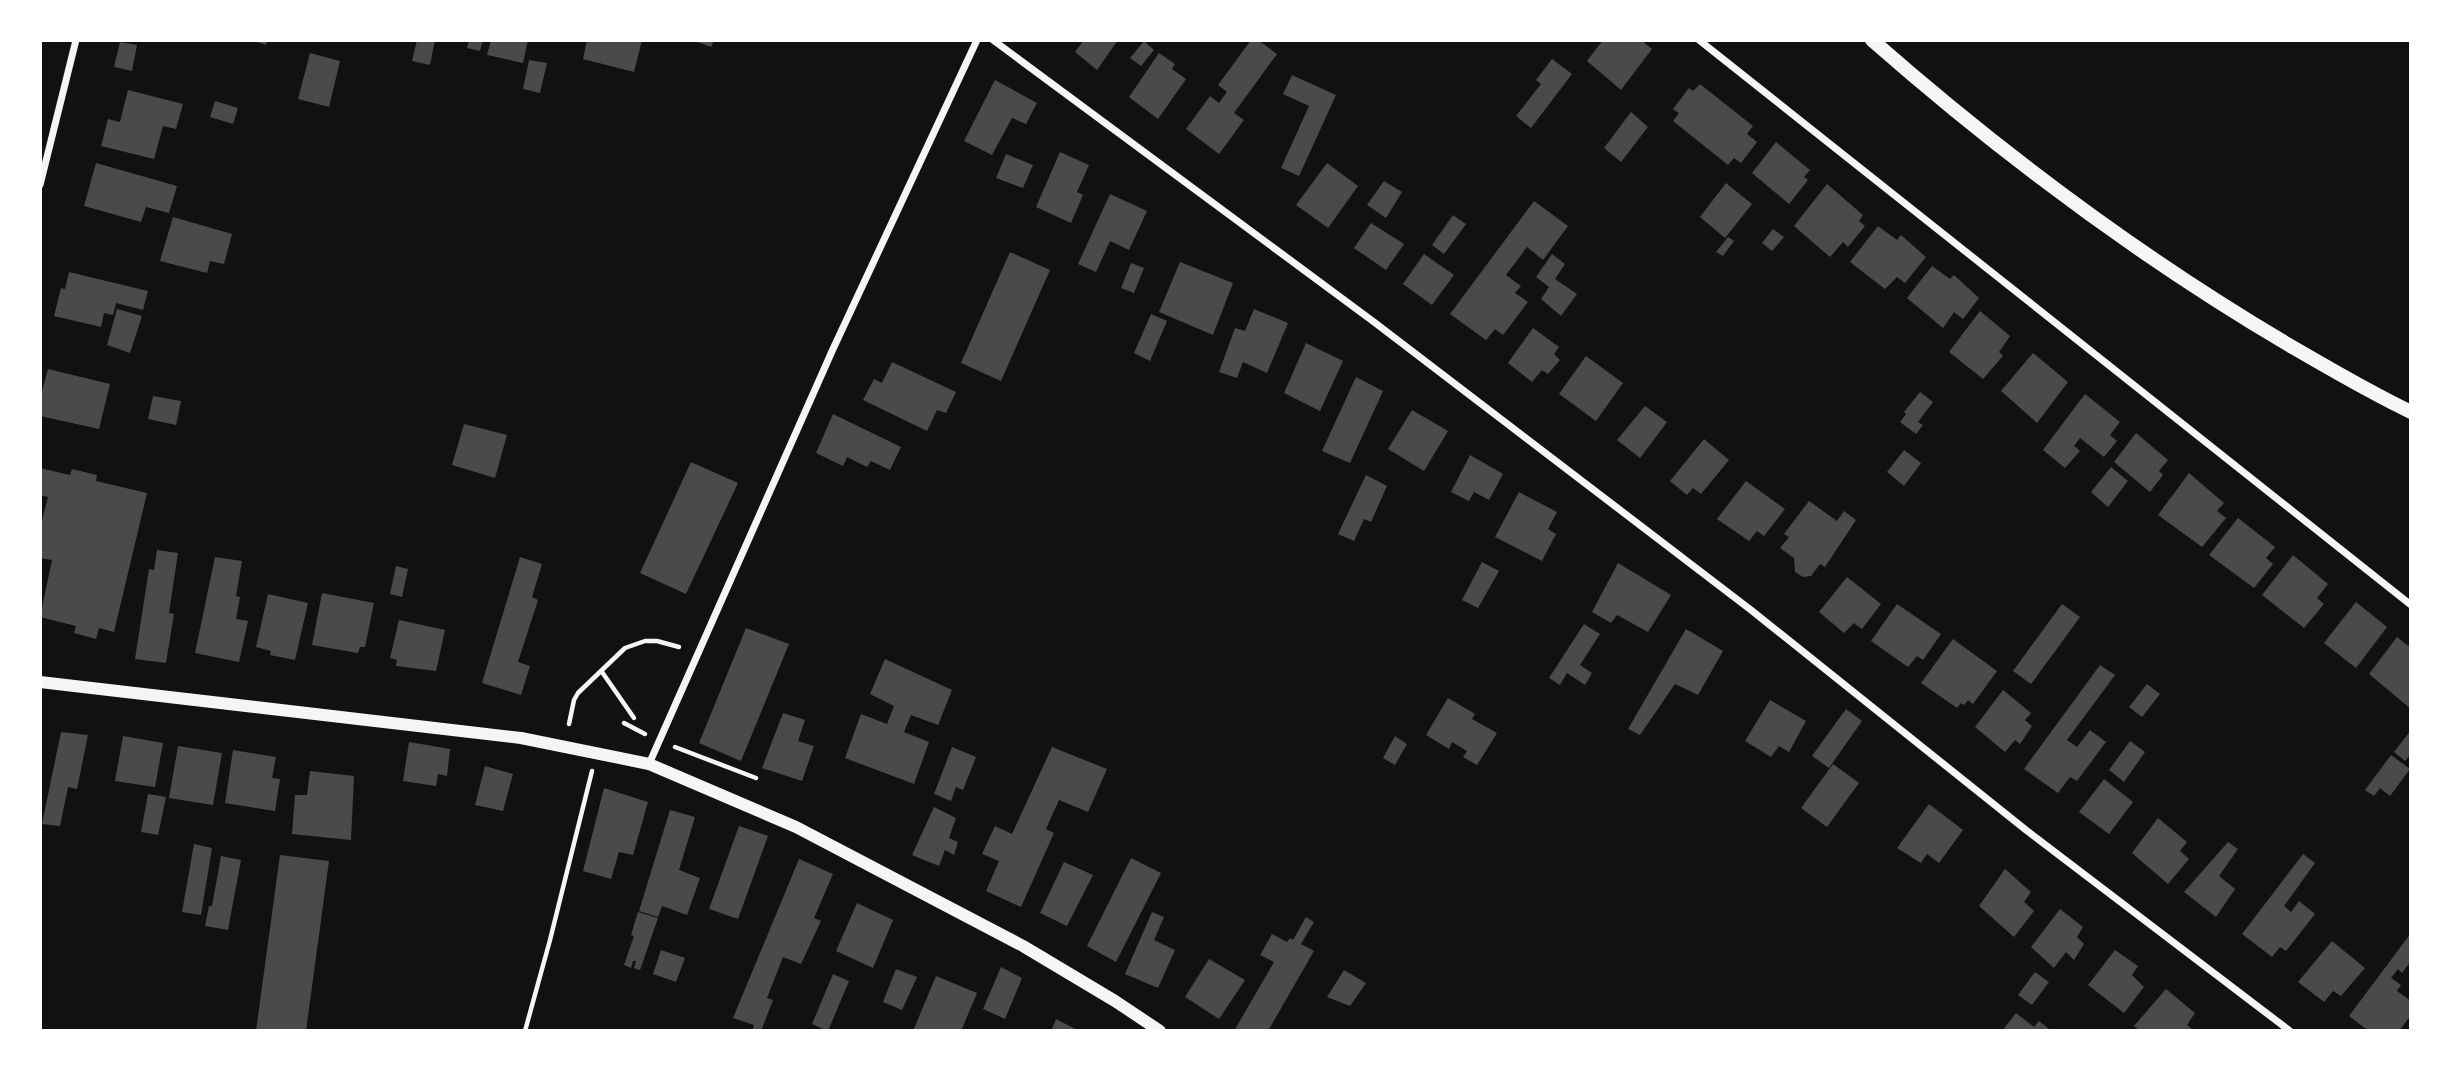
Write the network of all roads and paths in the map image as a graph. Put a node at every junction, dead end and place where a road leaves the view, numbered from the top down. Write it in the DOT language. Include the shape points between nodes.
graph roads {
  1 [pos="76,40"];
  2 [pos="977,40"];
  3 [pos="993,40"];
  4 [pos="1699,40"];
  5 [pos="1872,40"];
  6 [pos="40,185"];
  7 [pos="2411,412"];
  8 [pos="2411,606"];
  9 [pos="679,647"];
  10 [pos="602,672"];
  11 [pos="40,682"];
  12 [pos="634,718"];
  13 [pos="624,723"];
  14 [pos="569,724"];
  15 [pos="659,741"];
  16 [pos="649,764"];
  17 [pos="591,773"];
  18 [pos="756,778"];
  19 [pos="525,1031"];
  20 [pos="1160,1031"];
  21 [pos="2290,1031"];
  1 -- 6 [label="street"];
  2 -- 15 [label="street" via="832,349"];
  3 -- 21 [label="street" via="1374,321"];
  4 -- 8 [label="street"];
  5 -- 7 [label="main road" via="2118,236 2218,304"];
  9 -- 10 [label="path" via="657,641 634,644"];
  10 -- 12 [label="path"];
  10 -- 14 [label="path" via="578,693"];
  11 -- 16 [label="street" via="521,738"];
  13 -- 15 [label="path"];
  15 -- 16 [label="street"];
  15 -- 18 [label="path"];
  16 -- 20 [label="street" via="796,827 1012,939"];
  17 -- 19 [label="path"];
}
